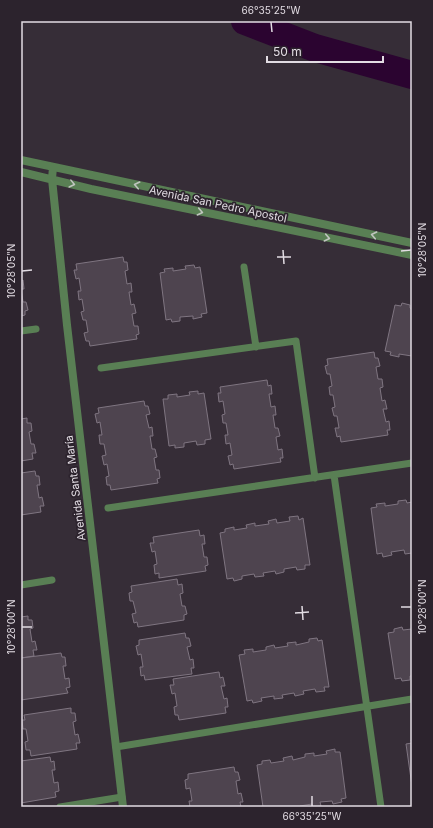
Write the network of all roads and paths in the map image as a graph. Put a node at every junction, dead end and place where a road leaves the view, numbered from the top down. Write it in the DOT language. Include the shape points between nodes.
graph roads {
  1 [pos="21,160"];
  2 [pos="53,167"];
  3 [pos="21,172"];
  4 [pos="52,179"];
  5 [pos="412,243"];
  6 [pos="412,255"];
  7 [pos="244,267"];
  8 [pos="36,329"];
  9 [pos="21,332"];
  10 [pos="256,347"];
  11 [pos="101,368"];
  12 [pos="412,463"];
  13 [pos="334,475"];
  14 [pos="315,478"];
  15 [pos="108,508"];
  16 [pos="52,580"];
  17 [pos="21,585"];
  18 [pos="412,699"];
  19 [pos="366,706"];
  20 [pos="116,747"];
  21 [pos="122,797"];
  22 [pos="60,807"];
  23 [pos="123,807"];
  24 [pos="381,807"];
  1 -- 2 [label="street, Avenida San Pedro Apostol"];
  2 -- 4 [label="street, Avenida Santa María"];
  5 -- 2 [label="street, Avenida San Pedro Apostol, one-way"];
  3 -- 4 [label="street, Avenida San Pedro Apostol"];
  4 -- 6 [label="street, Avenida San Pedro Apostol, one-way"];
  4 -- 20 [label="street, Avenida Santa María"];
  7 -- 10 [label="lane"];
  8 -- 9 [label="lane"];
  10 -- 11 [label="lane"];
  10 -- 14 [label="lane" via="296,341"];
  12 -- 13 [label="lane"];
  13 -- 14 [label="lane"];
  13 -- 19 [label="lane"];
  14 -- 15 [label="lane"];
  16 -- 17 [label="lane"];
  18 -- 19 [label="lane"];
  19 -- 20 [label="lane"];
  19 -- 24 [label="lane"];
  20 -- 21 [label="street, Avenida Santa María"];
  21 -- 22 [label="lane"];
  21 -- 23 [label="street, Avenida Santa María"];
}
